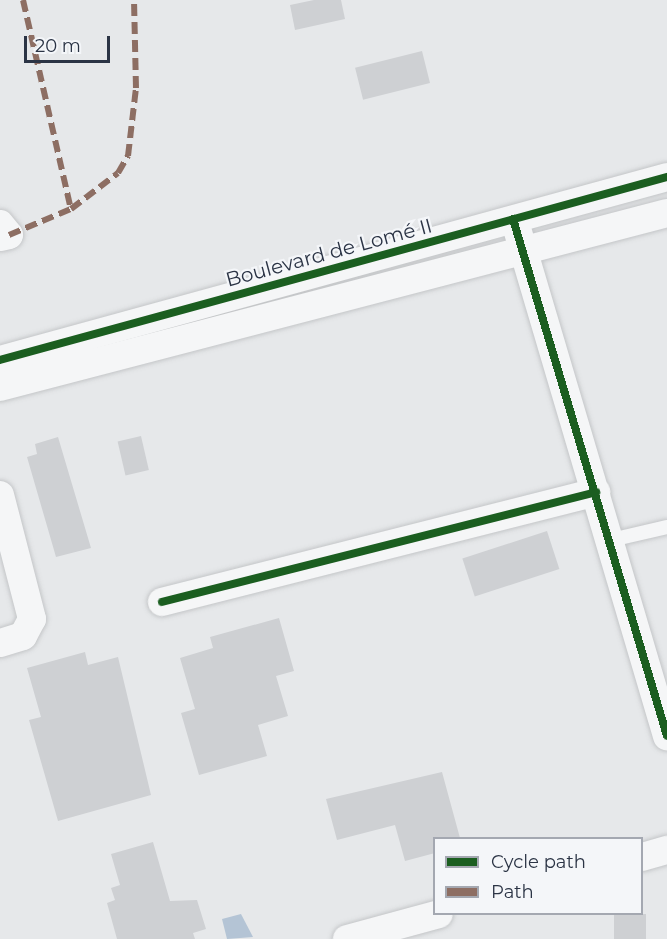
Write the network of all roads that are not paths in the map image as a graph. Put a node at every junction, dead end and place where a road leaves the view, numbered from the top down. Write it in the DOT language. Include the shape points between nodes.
graph roads {
  1 [pos="667,177"];
  2 [pos="667,213"];
  3 [pos="513,219"];
  4 [pos="0,224"];
  5 [pos="0,237"];
  6 [pos="523,251"];
  7 [pos="0,360"];
  8 [pos="0,387"];
  9 [pos="596,492"];
  10 [pos="0,495"];
  11 [pos="667,527"];
  12 [pos="611,540"];
  13 [pos="162,602"];
  14 [pos="0,643"];
  15 [pos="667,736"];
  16 [pos="667,850"];
  17 [pos="643,857"];
  18 [pos="435,915"];
  19 [pos="347,939"];
  1 -- 3 [label="street, Boulevard de Lomé II"];
  2 -- 6 [label="street"];
  3 -- 6 [label="street"];
  3 -- 7 [label="street, Boulevard de Lomé II"];
  4 -- 5 [label="street" via="9,235"];
  6 -- 8 [label="street"];
  6 -- 9 [label="street"];
  9 -- 12 [label="street"];
  9 -- 13 [label="street"];
  10 -- 14 [label="street" via="32,619 23,636"];
  11 -- 12 [label="lane"];
  12 -- 15 [label="street"];
  16 -- 17 [label="street"];
  18 -- 19 [label="street"];
}
